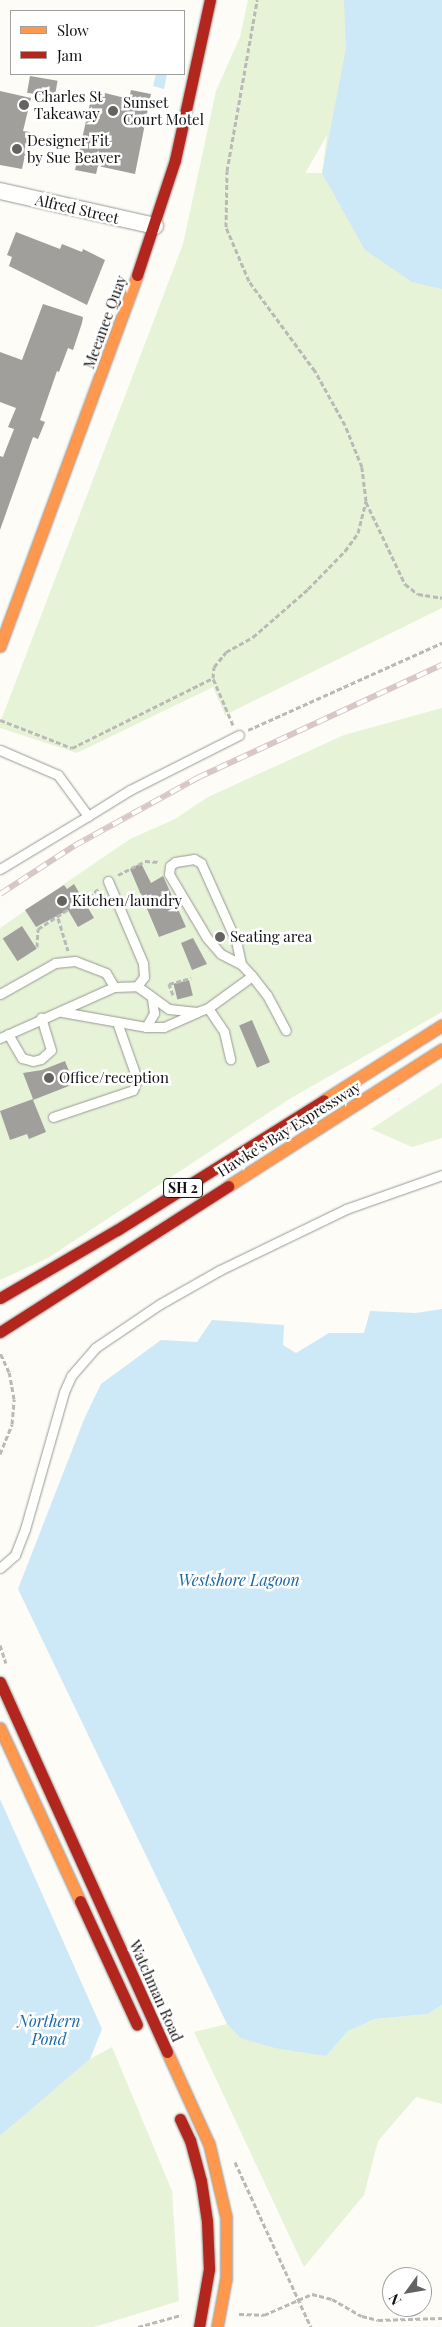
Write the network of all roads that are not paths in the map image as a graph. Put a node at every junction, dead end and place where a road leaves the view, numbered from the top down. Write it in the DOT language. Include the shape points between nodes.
graph roads {
  1 [pos="210,0"];
  2 [pos="0,191"];
  3 [pos="155,226"];
  4 [pos="0,646"];
  5 [pos="239,735"];
  6 [pos="0,750"];
  7 [pos="88,816"];
  8 [pos="0,869"];
  9 [pos="108,882"];
  10 [pos="241,964"];
  11 [pos="252,976"];
  12 [pos="137,986"];
  13 [pos="114,987"];
  14 [pos="0,994"];
  15 [pos="152,999"];
  16 [pos="208,1008"];
  17 [pos="62,1012"];
  18 [pos="197,1012"];
  19 [pos="41,1018"];
  20 [pos="118,1024"];
  21 [pos="442,1025"];
  22 [pos="146,1028"];
  23 [pos="286,1030"];
  24 [pos="4,1036"];
  25 [pos="442,1049"];
  26 [pos="230,1059"];
  27 [pos="53,1117"];
  28 [pos="442,1175"];
  29 [pos="0,1298"];
  30 [pos="0,1332"];
  31 [pos="0,1568"];
  32 [pos="0,1682"];
  33 [pos="0,1728"];
  34 [pos="140,2032"];
  35 [pos="174,2104"];
  36 [pos="199,2327"];
  37 [pos="217,2327"];
  1 -- 3 [label="main road, Meeanee Quay" via="175,160"];
  2 -- 3 [label="street, Alfred Street"];
  3 -- 4 [label="main road, Meeanee Quay"];
  5 -- 7 [label="lane"];
  6 -- 7 [label="lane" via="58,775"];
  7 -- 8 [label="lane"];
  9 -- 12 [label="lane" via="144,963 144,977"];
  10 -- 10 [label="lane" via="236,941 201,863 194,859 175,862 170,866 169,874 207,938 221,954"];
  10 -- 11 [label="lane"];
  11 -- 16 [label="lane"];
  11 -- 23 [label="lane" via="267,995"];
  12 -- 13 [label="lane"];
  12 -- 15 [label="lane"];
  13 -- 14 [label="lane" via="106,973 75,962 55,963"];
  13 -- 17 [label="lane"];
  15 -- 18 [label="lane" via="177,1010"];
  15 -- 22 [label="lane" via="154,1013"];
  16 -- 18 [label="lane"];
  16 -- 26 [label="lane" via="224,1032"];
  17 -- 19 [label="lane"];
  17 -- 20 [label="lane"];
  18 -- 22 [label="lane" via="164,1027"];
  19 -- 24 [label="lane"];
  19 -- 24 [label="lane" via="51,1050 41,1059 22,1058"];
  20 -- 22 [label="lane"];
  20 -- 27 [label="lane" via="137,1079 133,1090"];
  21 -- 29 [label="main road, Hawke's Bay Expressway / SH 2" via="117,1230"];
  25 -- 30 [label="main road, Hawke's Bay Expressway / SH 2"];
  28 -- 31 [label="lane" via="346,1209 220,1270 160,1304 95,1348 71,1376 64,1392 25,1529 14,1555"];
  32 -- 37 [label="main road, Watchman Road" via="208,2144 226,2217 226,2278"];
  33 -- 34 [label="main road, Watchman Road"];
  35 -- 36 [label="main road" via="190,2140 207,2221 208,2269"];
}
